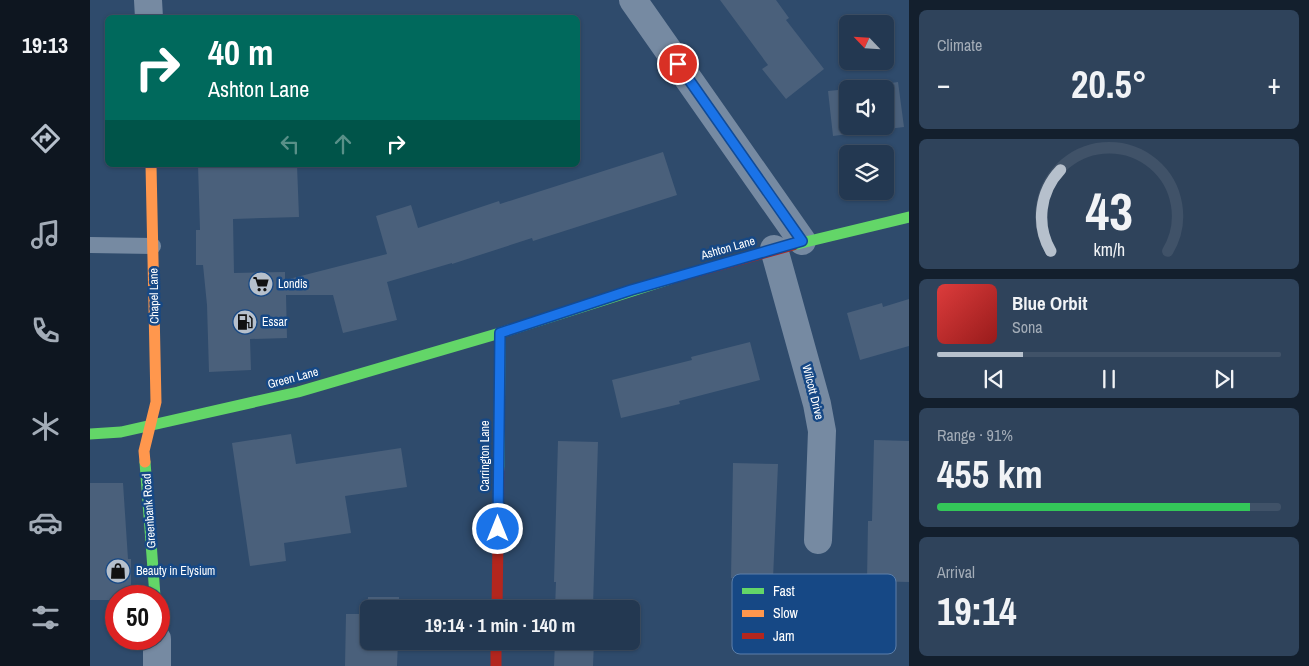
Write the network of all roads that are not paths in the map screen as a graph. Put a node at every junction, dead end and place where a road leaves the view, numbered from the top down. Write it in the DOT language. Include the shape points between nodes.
graph roads {
  1 [pos="148,0"];
  2 [pos="633,0"];
  3 [pos="148,15"];
  4 [pos="151,167"];
  5 [pos="909,217"];
  6 [pos="802,241"];
  7 [pos="90,245"];
  8 [pos="153,246"];
  9 [pos="774,249"];
  10 [pos="500,333"];
  11 [pos="150,426"];
  12 [pos="90,434"];
  13 [pos="818,540"];
  14 [pos="154,585"];
  15 [pos="497,600"];
  16 [pos="157,650"];
  17 [pos="496,650"];
  18 [pos="157,666"];
  19 [pos="496,666"];
  1 -- 3 [label="street"];
  2 -- 6 [label="street"];
  4 -- 8 [label="street, Chapel Lane"];
  5 -- 6 [label="street, Ashton Lane"];
  6 -- 9 [label="street, Ashton Lane"];
  7 -- 8 [label="lane"];
  8 -- 11 [label="street, Chapel Lane" via="156,402"];
  9 -- 10 [label="street, Ashton Lane" via="631,290"];
  9 -- 13 [label="street, Wilcott Drive" via="822,431"];
  10 -- 11 [label="street, Green Lane" via="298,392"];
  10 -- 15 [label="street, Carrington Lane"];
  11 -- 12 [label="street, Green Lane"];
  11 -- 14 [label="street, Greenbank Road" via="144,451"];
  16 -- 18 [label="street"];
  17 -- 19 [label="street"];
}
